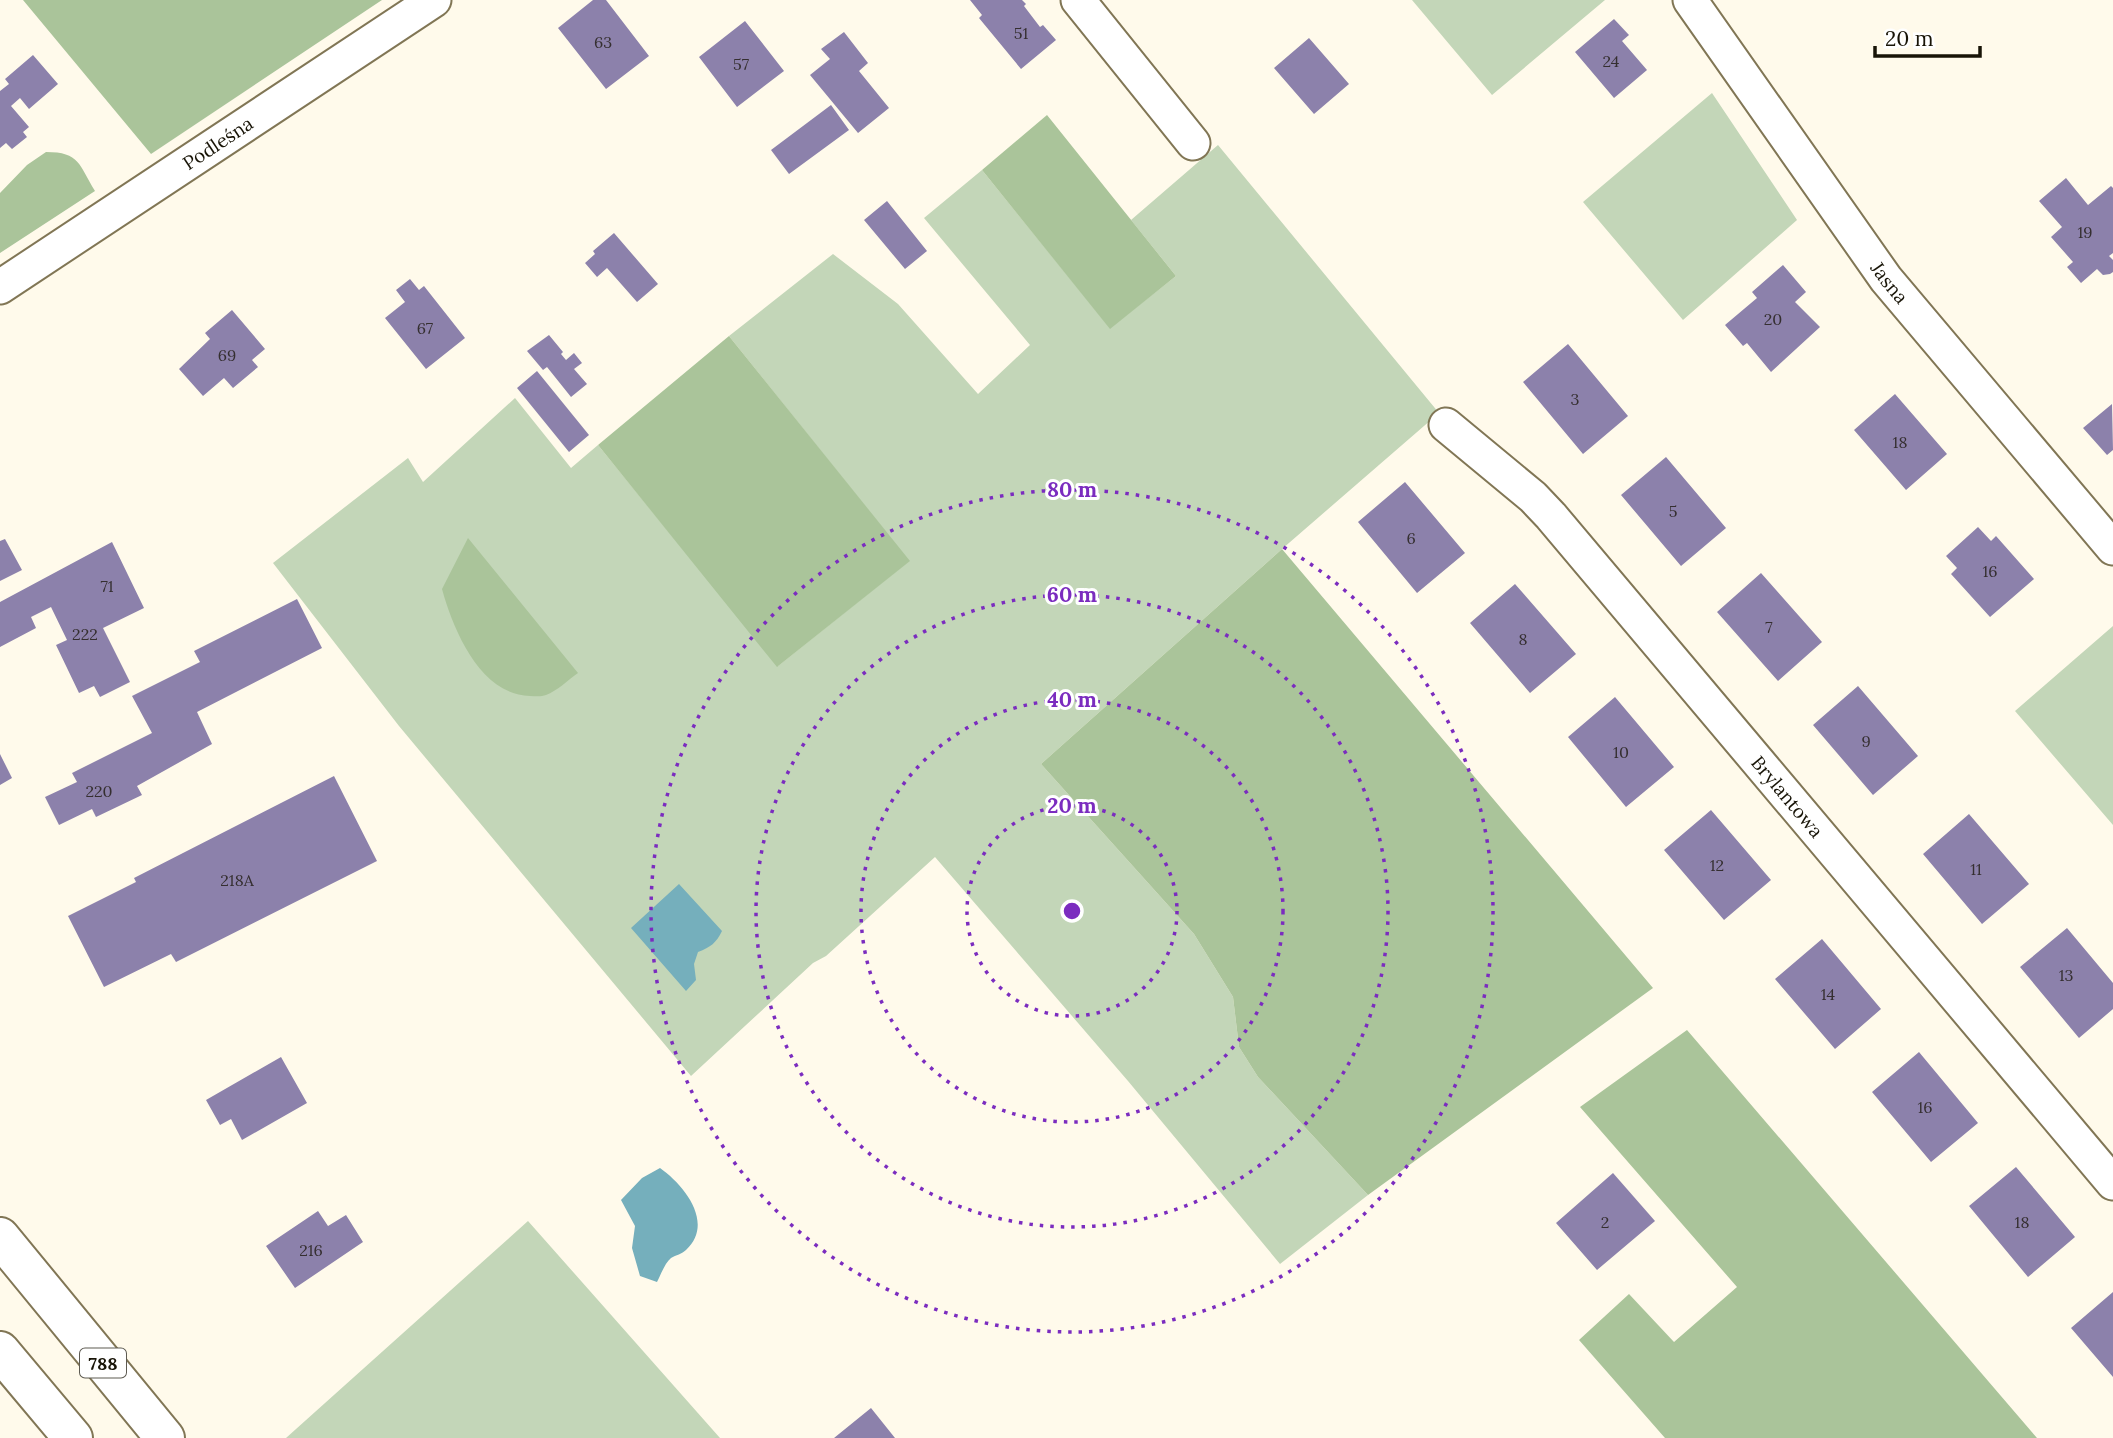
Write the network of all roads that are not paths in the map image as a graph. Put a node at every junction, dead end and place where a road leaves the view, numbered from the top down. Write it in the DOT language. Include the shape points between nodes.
graph roads {
  1 [pos="434,0"];
  2 [pos="1078,0"];
  3 [pos="1690,0"];
  4 [pos="1193,143"];
  5 [pos="0,287"];
  6 [pos="1446,425"];
  7 [pos="2113,548"];
  8 [pos="2113,1183"];
  9 [pos="0,1237"];
  10 [pos="0,1351"];
  11 [pos="73,1438"];
  12 [pos="165,1438"];
  1 -- 5 [label="street, Podleśna"];
  2 -- 4 [label="street"];
  3 -- 7 [label="street, Jasna" via="1886,279"];
  6 -- 8 [label="street, Brylantowa" via="1551,516"];
  9 -- 12 [label="main road, 788"];
  10 -- 11 [label="main road"];
}
